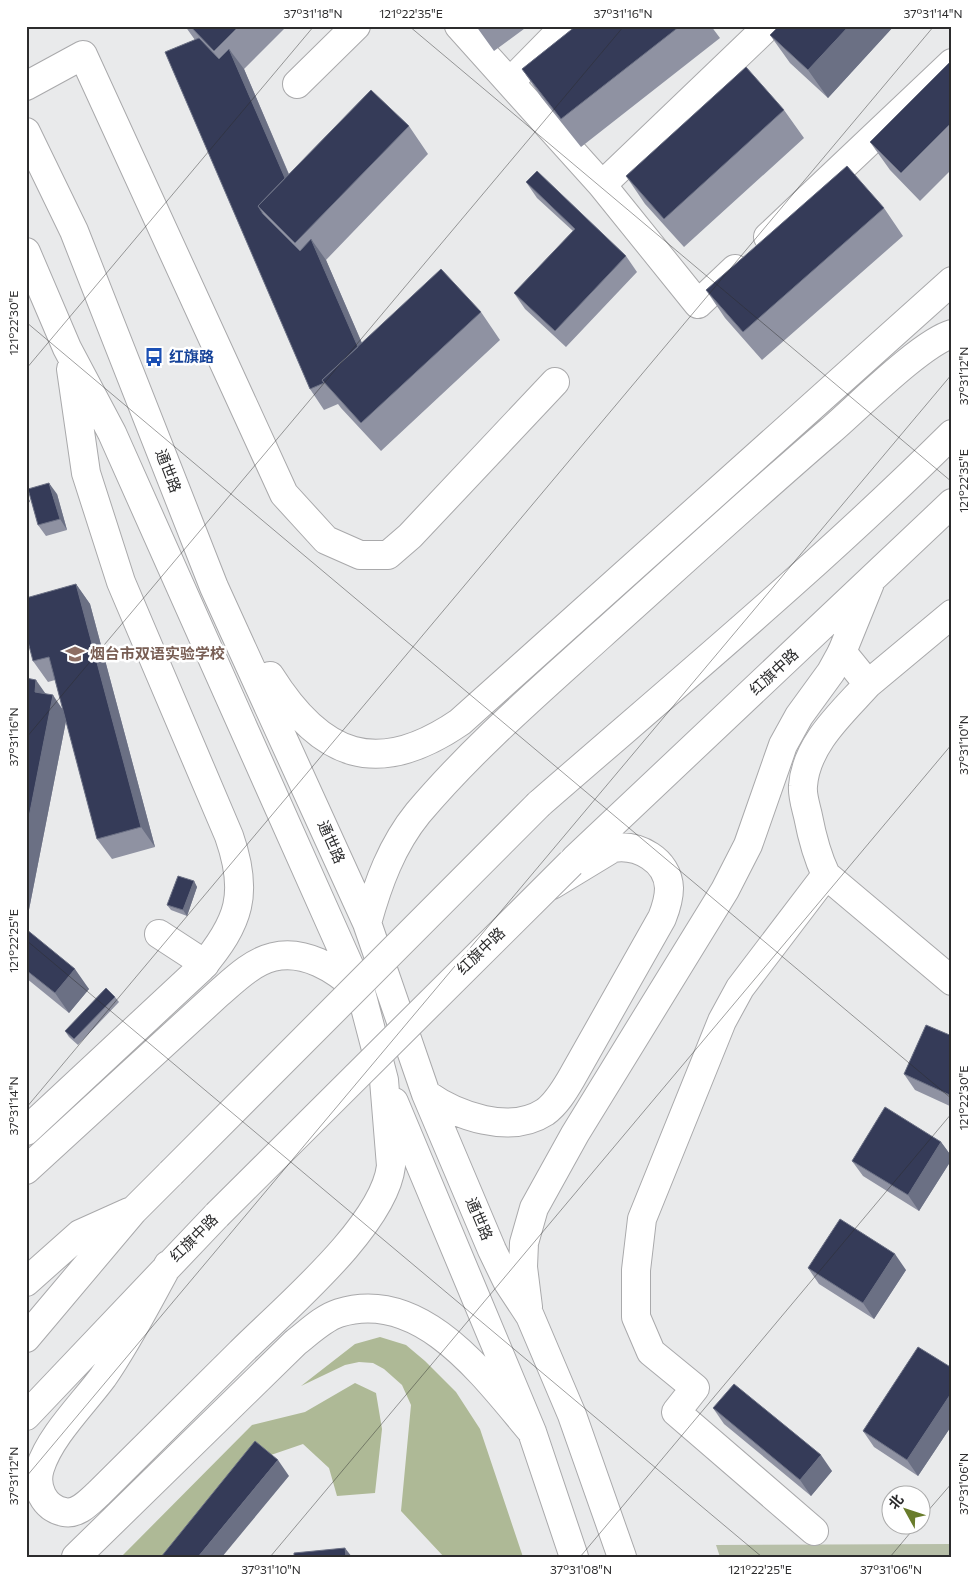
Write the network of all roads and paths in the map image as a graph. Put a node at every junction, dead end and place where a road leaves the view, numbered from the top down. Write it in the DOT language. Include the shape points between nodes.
graph roads {
  1 [pos="356,26"];
  2 [pos="459,26"];
  3 [pos="565,26"];
  4 [pos="768,26"];
  5 [pos="952,63"];
  6 [pos="510,82"];
  7 [pos="297,84"];
  8 [pos="26,86"];
  9 [pos="26,132"];
  10 [pos="602,185"];
  11 [pos="26,252"];
  12 [pos="952,281"];
  13 [pos="952,334"];
  14 [pos="67,348"];
  15 [pos="555,382"];
  16 [pos="952,425"];
  17 [pos="952,434"];
  18 [pos="900,485"];
  19 [pos="952,503"];
  20 [pos="870,583"];
  21 [pos="214,587"];
  22 [pos="952,614"];
  23 [pos="842,652"];
  24 [pos="868,684"];
  25 [pos="826,875"];
  26 [pos="544,889"];
  27 [pos="367,923"];
  28 [pos="159,934"];
  29 [pos="205,964"];
  30 [pos="952,981"];
  31 [pos="361,992"];
  32 [pos="384,1080"];
  33 [pos="426,1094"];
  34 [pos="26,1131"];
  35 [pos="26,1170"];
  36 [pos="133,1211"];
  37 [pos="168,1265"];
  38 [pos="26,1282"];
  39 [pos="530,1316"];
  40 [pos="26,1338"];
  41 [pos="26,1416"];
  42 [pos="532,1432"];
  43 [pos="814,1531"];
  44 [pos="76,1557"];
  45 [pos="574,1557"];
  46 [pos="622,1557"];
  1 -- 7 [label="main road"];
  2 -- 6 [label="main road"];
  3 -- 6 [label="main road"];
  4 -- 10 [label="main road"];
  5 -- 10 [label="main road" via="698,304"];
  6 -- 10 [label="main road"];
  8 -- 15 [label="main road" via="83,55 284,494 326,540 360,555 388,555 410,536"];
  9 -- 21 [label="main road, 通世路" via="74,231"];
  11 -- 14 [label="main road"];
  12 -- 21 [label="main road" via="460,722 418,746 359,754 338,746 312,728 284,698"];
  13 -- 27 [label="main road" via="926,348 903,367 478,746 404,833 383,872"];
  14 -- 29 [label="main road" via="86,473 121,582 238,862 241,886 233,918"];
  14 -- 31 [label="main road" via="112,433"];
  16 -- 18 [label="main road"];
  17 -- 18 [label="main road"];
  18 -- 36 [label="main road, bridge" via="539,804"];
  19 -- 20 [label="main road, 红旗中路"];
  20 -- 23 [label="main road"];
  20 -- 26 [label="main road, 红旗中路, bridge"];
  21 -- 27 [label="main road, 通世路"];
  22 -- 24 [label="main road"];
  23 -- 24 [label="main road"];
  23 -- 39 [label="main road" via="783,745 748,844 725,890 580,1126 534,1208 524,1243"];
  24 -- 25 [label="main road" via="826,730 806,770 803,788 812,835"];
  25 -- 30 [label="main road"];
  25 -- 43 [label="main road" via="757,962 722,1021 642,1219 636,1270 636,1317 651,1352 695,1388 676,1412"];
  26 -- 33 [label="main road" via="613,848 623,846 653,858 666,876 669,887 662,918 571,1079 547,1111 530,1120 500,1122 452,1110"];
  26 -- 37 [label="main road, 红旗中路, bridge"];
  27 -- 33 [label="main road, 通世路"];
  28 -- 29 [label="main road"];
  29 -- 34 [label="main road"];
  31 -- 32 [label="main road"];
  31 -- 35 [label="main road" via="340,972 323,963 294,956 273,957 258,964 218,994"];
  32 -- 37 [label="main road" via="391,1166 389,1180 363,1226 333,1261 99,1493 79,1510 62,1512 48,1505 40,1492 43,1461 132,1331"];
  32 -- 42 [label="main road"];
  33 -- 39 [label="main road, 通世路" via="492,1250"];
  36 -- 38 [label="main road" via="80,1234"];
  36 -- 40 [label="main road"];
  37 -- 41 [label="main road, 红旗中路"];
  39 -- 46 [label="main road, 通世路" via="572,1415"];
  42 -- 44 [label="main road" via="487,1379 432,1329 393,1311 362,1309 338,1313 295,1343"];
  42 -- 45 [label="main road"];
}
